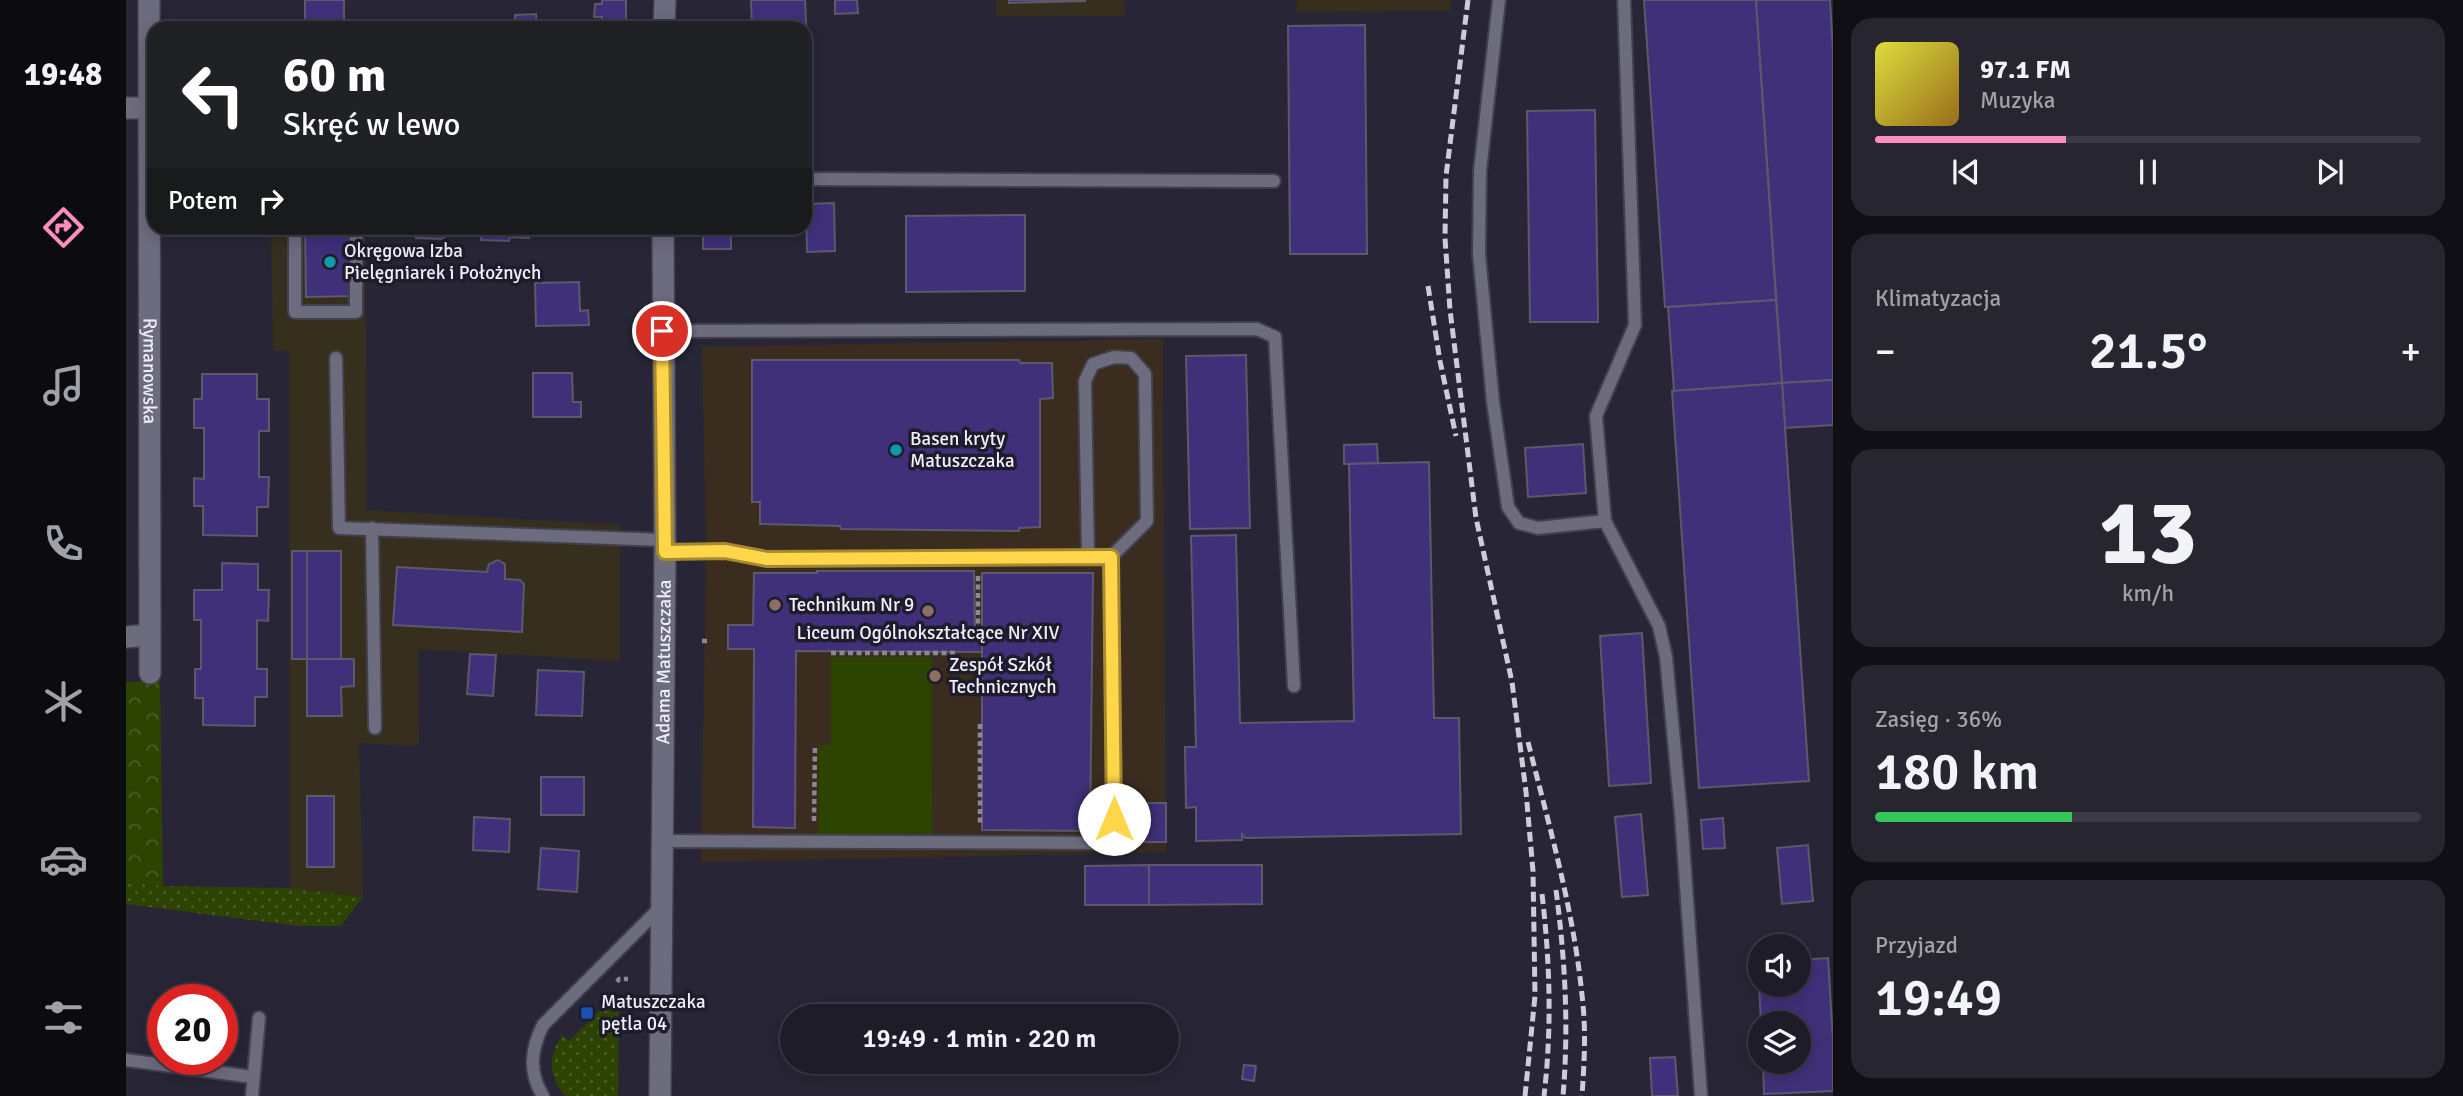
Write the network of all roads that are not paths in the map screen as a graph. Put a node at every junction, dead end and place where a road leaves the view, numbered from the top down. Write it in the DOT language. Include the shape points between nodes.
graph roads {
  1 [pos="149,0"];
  2 [pos="665,0"];
  3 [pos="1499,0"];
  4 [pos="1624,0"];
  5 [pos="149,21"];
  6 [pos="664,21"];
  7 [pos="126,108"];
  8 [pos="147,108"];
  9 [pos="812,179"];
  10 [pos="1274,181"];
  11 [pos="151,235"];
  12 [pos="295,235"];
  13 [pos="355,235"];
  14 [pos="663,235"];
  15 [pos="662,331"];
  16 [pos="336,358"];
  17 [pos="1605,521"];
  18 [pos="372,528"];
  19 [pos="665,546"];
  20 [pos="1088,557"];
  21 [pos="1111,557"];
  22 [pos="149,635"];
  23 [pos="126,637"];
  24 [pos="150,673"];
  25 [pos="1294,686"];
  26 [pos="375,728"];
  27 [pos="661,841"];
  28 [pos="661,907"];
  29 [pos="259,1018"];
  30 [pos="126,1060"];
  31 [pos="253,1077"];
  32 [pos="658,1094"];
  33 [pos="252,1096"];
  34 [pos="543,1096"];
  35 [pos="1701,1096"];
  1 -- 5 [label="street, Rymanowska"];
  2 -- 6 [label="street"];
  3 -- 17 [label="lane" via="1480,171 1479,254 1508,507 1519,523 1538,528"];
  4 -- 17 [label="lane" via="1635,325 1596,416"];
  7 -- 8 [label="street"];
  9 -- 10 [label="lane"];
  11 -- 22 [label="street, Rymanowska"];
  12 -- 13 [label="lane" via="295,312 356,312"];
  14 -- 15 [label="street, Adama Matuszczaka"];
  15 -- 19 [label="street, Adama Matuszczaka"];
  15 -- 25 [label="lane" via="1257,329 1275,337"];
  16 -- 18 [label="lane" via="339,528"];
  17 -- 35 [label="lane" via="1659,626 1666,657"];
  18 -- 19 [label="lane"];
  18 -- 26 [label="lane"];
  19 -- 20 [label="lane" via="767,559"];
  19 -- 27 [label="street, Adama Matuszczaka"];
  20 -- 21 [label="lane"];
  20 -- 21 [label="lane" via="1085,381 1093,364 1114,357 1131,358 1145,374 1147,521"];
  21 -- 27 [label="lane" via="1114,819 1105,843"];
  22 -- 23 [label="street"];
  22 -- 24 [label="street, Rymanowska"];
  27 -- 28 [label="street, Adama Matuszczaka"];
  28 -- 32 [label="street, Adama Matuszczaka"];
  28 -- 34 [label="lane" via="543,1025 532,1057"];
  29 -- 31 [label="lane"];
  30 -- 31 [label="lane"];
  31 -- 33 [label="lane"];
}
